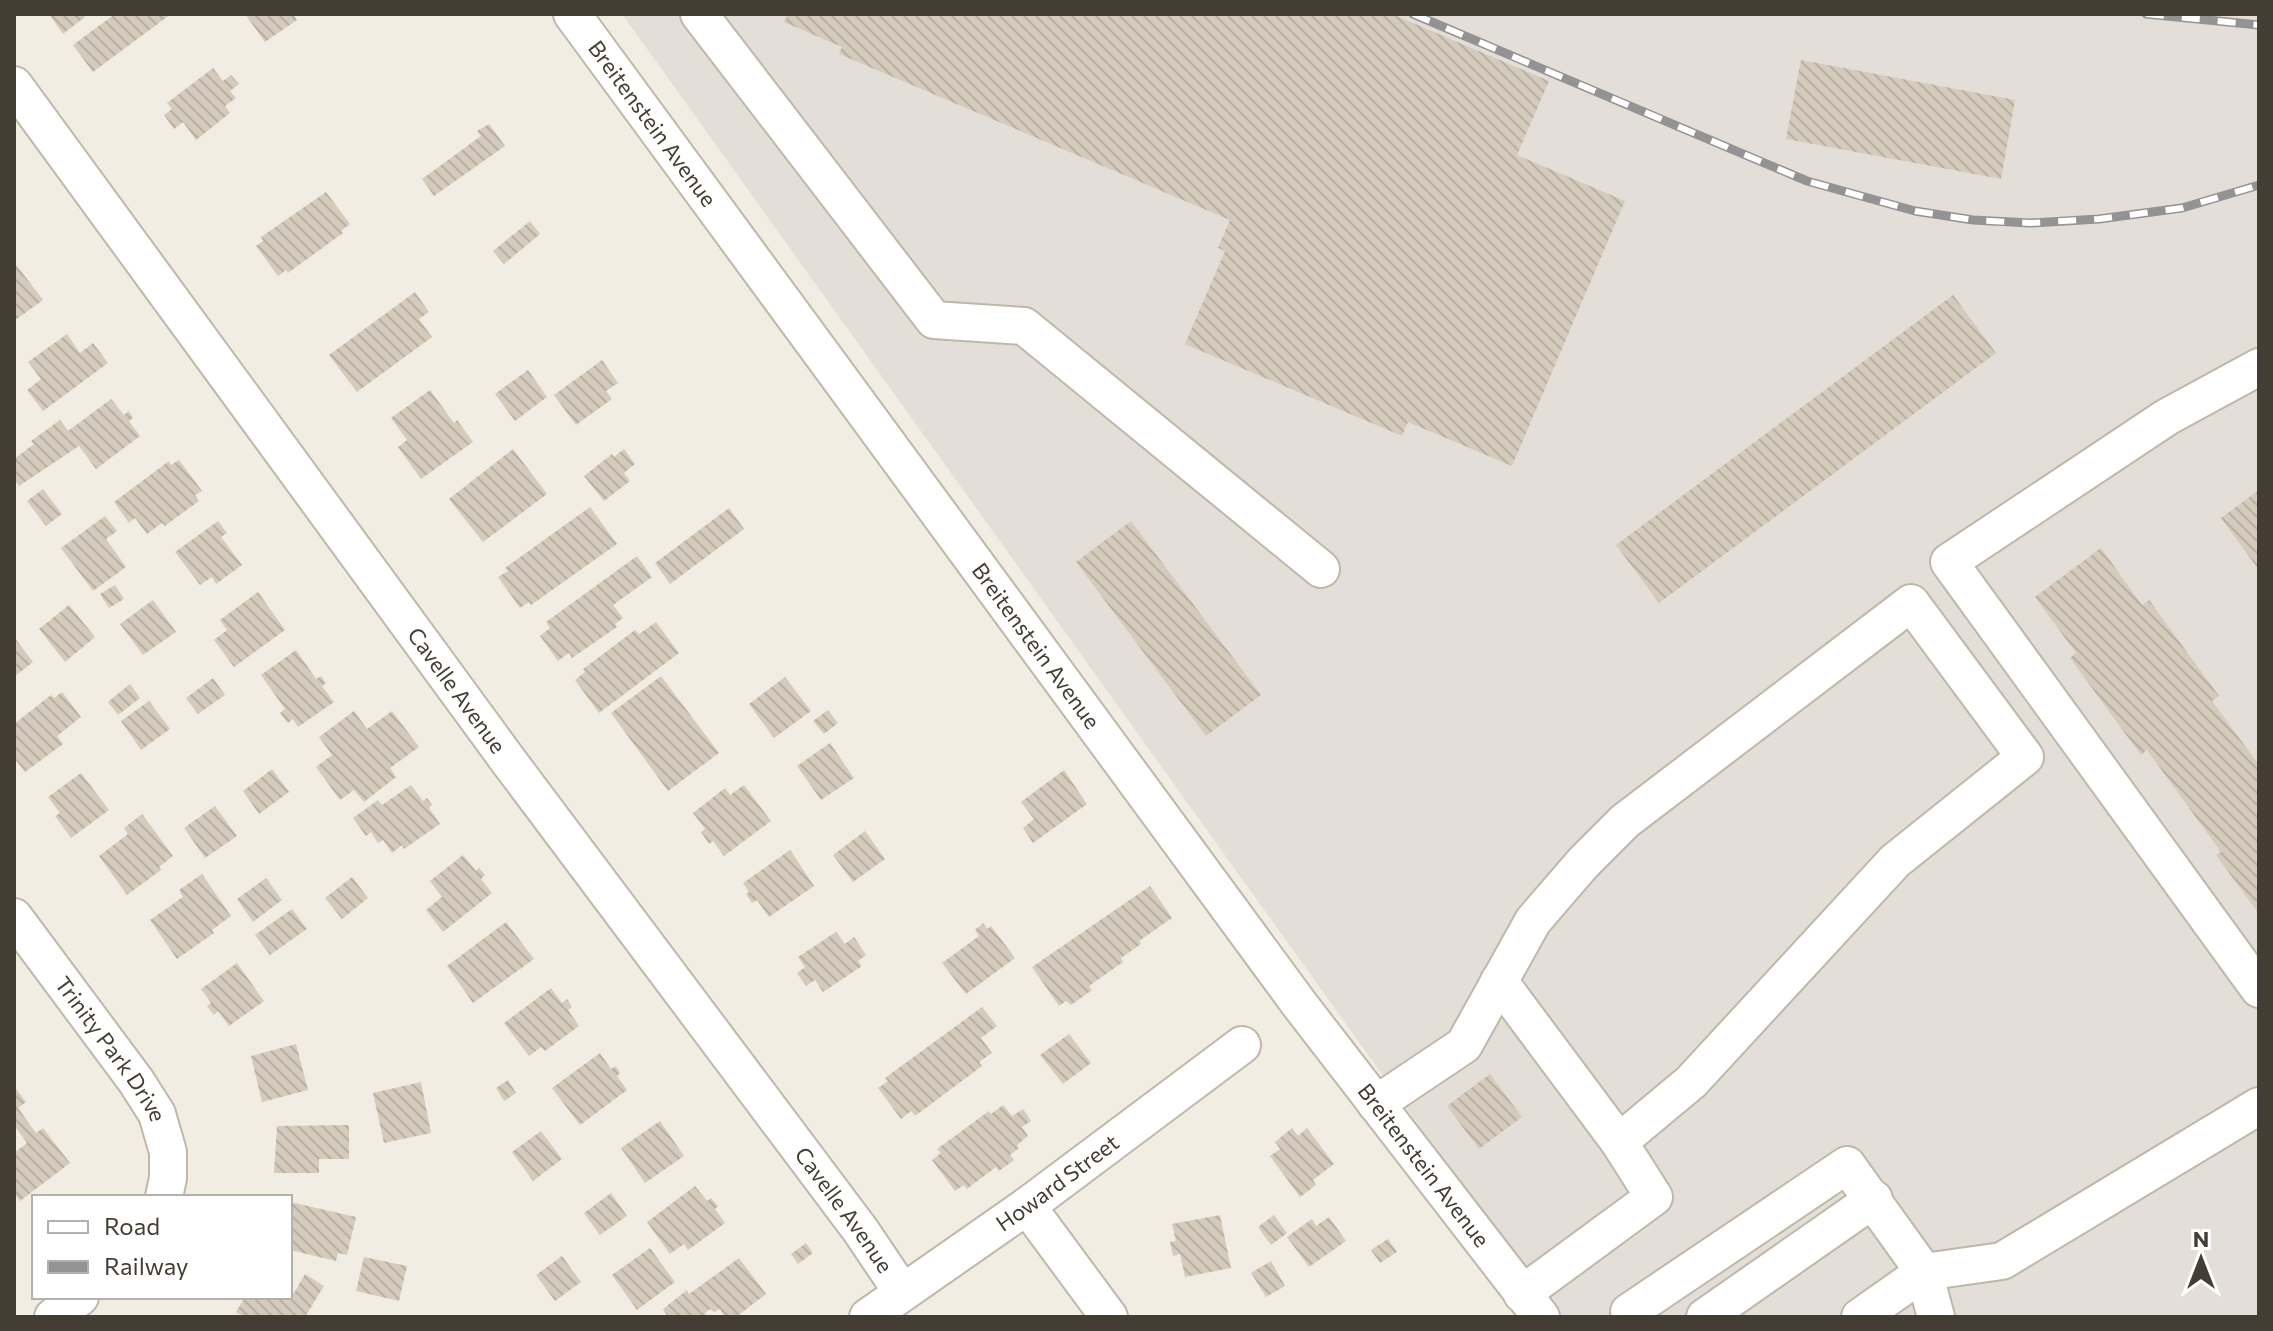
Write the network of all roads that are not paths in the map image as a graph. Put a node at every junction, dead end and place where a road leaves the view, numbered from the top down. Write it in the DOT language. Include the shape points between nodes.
graph roads {
  1 [pos="572,14"];
  2 [pos="699,14"];
  3 [pos="14,85"];
  4 [pos="2259,367"];
  5 [pos="1949,562"];
  6 [pos="1321,569"];
  7 [pos="1911,603"];
  8 [pos="14,917"];
  9 [pos="1499,981"];
  10 [pos="2259,989"];
  11 [pos="1242,1045"];
  12 [pos="1376,1104"];
  13 [pos="2259,1106"];
  14 [pos="1619,1142"];
  15 [pos="164,1195"];
  16 [pos="1874,1199"];
  17 [pos="1027,1206"];
  18 [pos="1924,1272"];
  19 [pos="902,1292"];
  20 [pos="1523,1295"];
  21 [pos="77,1299"];
  22 [pos="53,1317"];
  23 [pos="868,1317"];
  24 [pos="1109,1317"];
  25 [pos="1632,1317"];
  26 [pos="1705,1317"];
  27 [pos="1860,1317"];
  28 [pos="1936,1317"];
  1 -- 12 [label="street, Breitenstein Avenue"];
  2 -- 6 [label="street" via="934,320 1024,326"];
  3 -- 19 [label="street, Cavelle Avenue"];
  4 -- 5 [label="street" via="2167,417"];
  5 -- 7 [label="street"];
  5 -- 10 [label="street"];
  7 -- 9 [label="street" via="1625,821 1533,921"];
  7 -- 14 [label="street" via="2025,757 1895,861 1691,1082"];
  8 -- 15 [label="street, Trinity Park Drive" via="157,1114 168,1152"];
  9 -- 12 [label="street" via="1464,1045"];
  9 -- 14 [label="street"];
  11 -- 17 [label="street, Howard Street"];
  12 -- 20 [label="street, Breitenstein Avenue"];
  13 -- 18 [label="street" via="2002,1261"];
  14 -- 20 [label="street" via="1654,1197"];
  16 -- 18 [label="street"];
  16 -- 25 [label="street" via="1847,1165 1629,1312"];
  16 -- 26 [label="street"];
  17 -- 19 [label="street, Howard Street"];
  17 -- 24 [label="street"];
  18 -- 27 [label="street"];
  18 -- 28 [label="street"];
  19 -- 23 [label="street, Howard Street"];
  21 -- 22 [label="street"];
}
